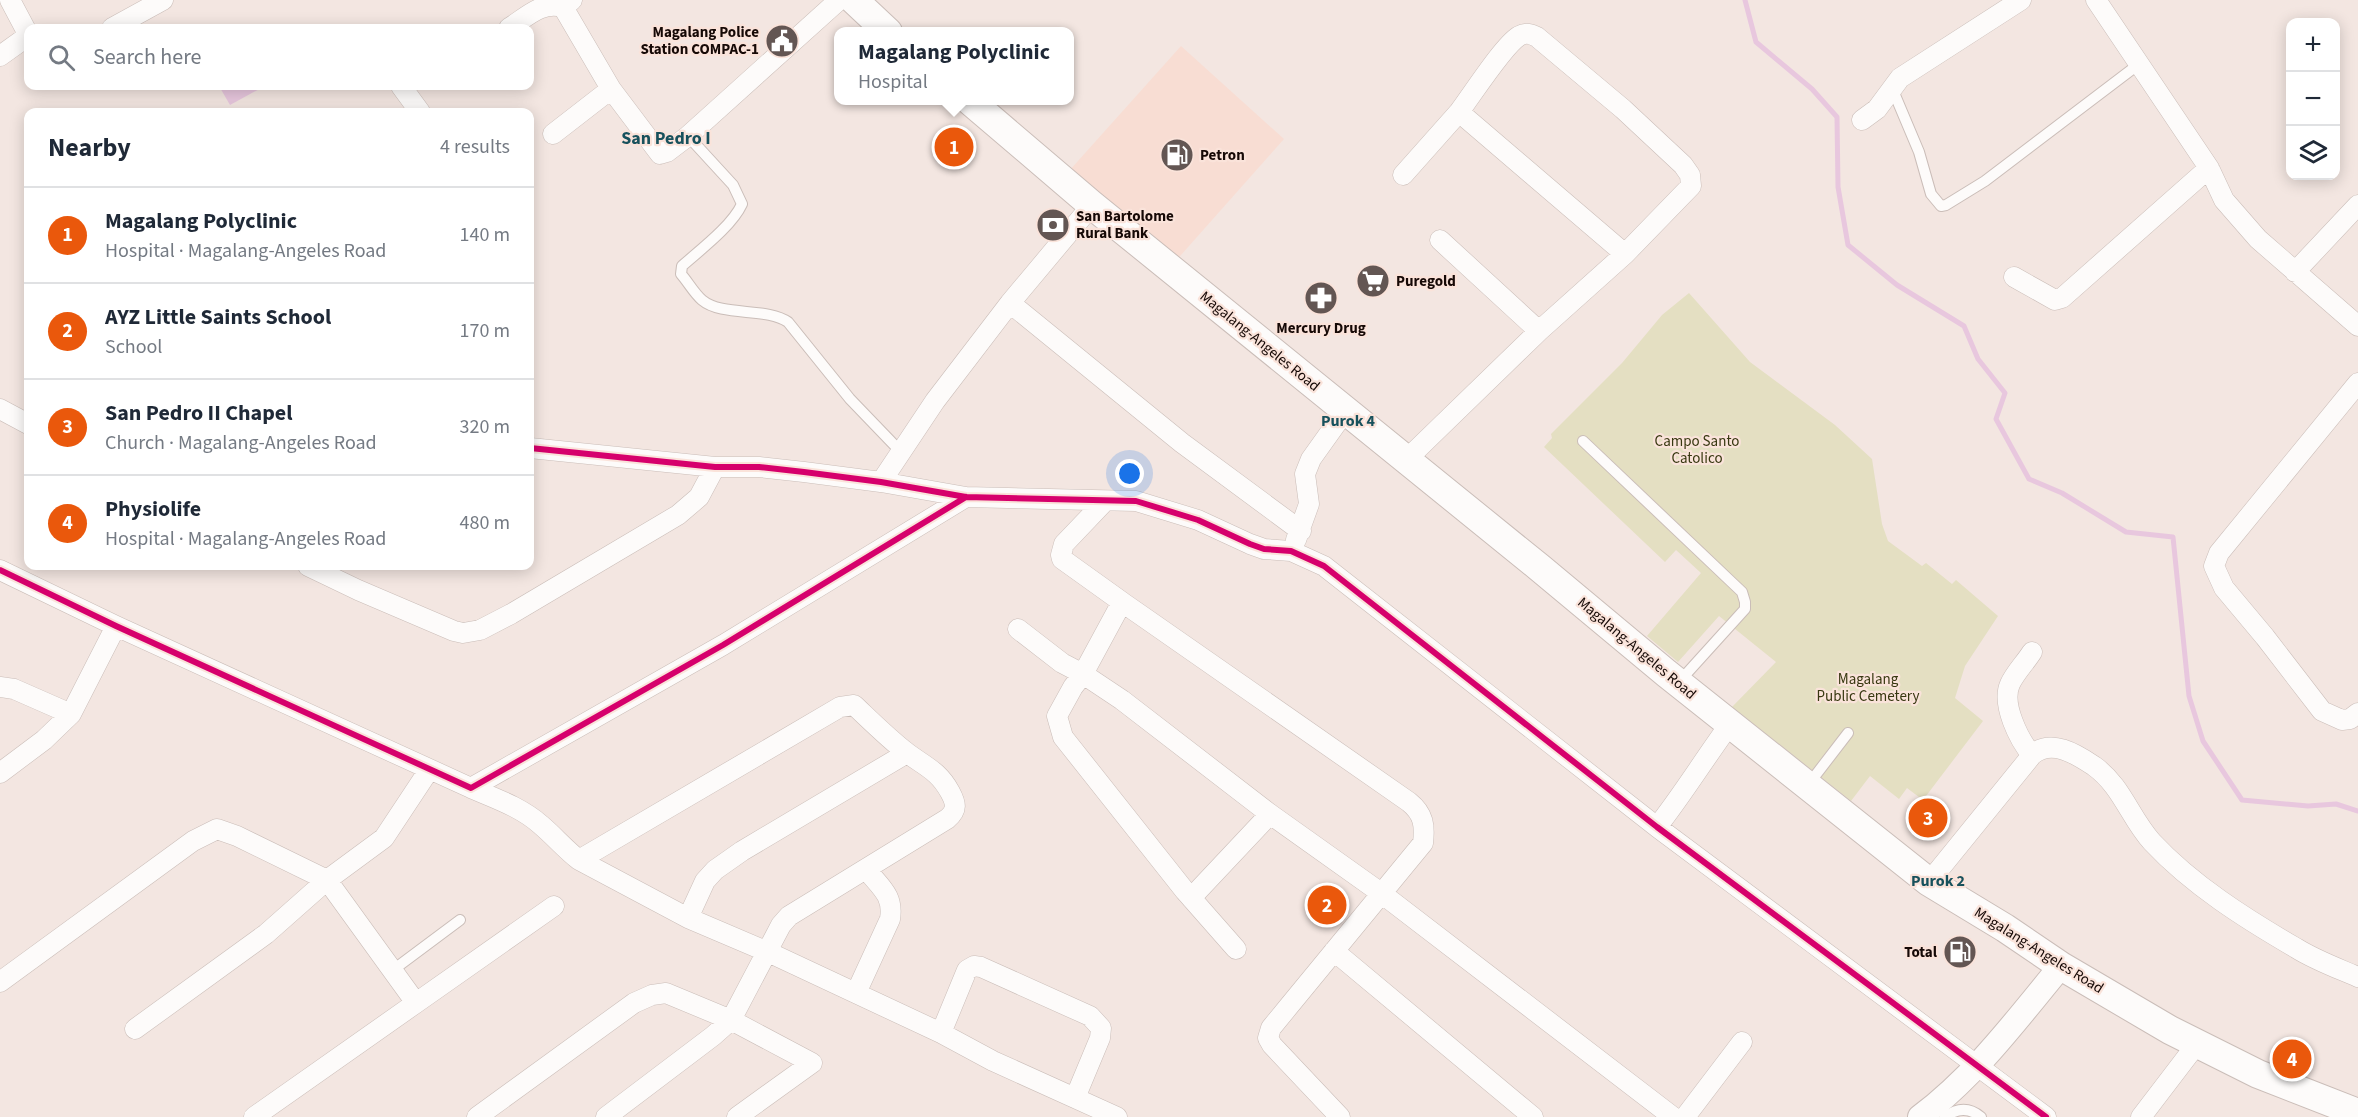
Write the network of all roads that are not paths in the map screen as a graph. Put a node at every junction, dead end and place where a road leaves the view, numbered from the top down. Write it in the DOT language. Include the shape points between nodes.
graph roads {
  1 [pos="10,0"];
  2 [pos="163,0"];
  3 [pos="839,0"];
  4 [pos="854,0"];
  5 [pos="2021,0"];
  6 [pos="2096,0"];
  7 [pos="568,3"];
  8 [pos="119,24"];
  9 [pos="515,24"];
  10 [pos="24,27"];
  11 [pos="883,27"];
  12 [pos="24,38"];
  13 [pos="0,56"];
  14 [pos="2139,64"];
  15 [pos="1892,88"];
  16 [pos="611,89"];
  17 [pos="410,90"];
  18 [pos="975,105"];
  19 [pos="418,108"];
  20 [pos="1459,112"];
  21 [pos="1862,120"];
  22 [pos="553,134"];
  23 [pos="688,136"];
  24 [pos="2210,168"];
  25 [pos="1403,175"];
  26 [pos="1092,205"];
  27 [pos="2358,205"];
  28 [pos="1440,240"];
  29 [pos="1625,254"];
  30 [pos="2295,272"];
  31 [pos="2014,277"];
  32 [pos="1010,303"];
  33 [pos="2358,326"];
  34 [pos="1539,331"];
  35 [pos="2358,383"];
  36 [pos="0,407"];
  37 [pos="24,407"];
  38 [pos="1346,410"];
  39 [pos="24,422"];
  40 [pos="1583,441"];
  41 [pos="539,448"];
  42 [pos="901,452"];
  43 [pos="1406,460"];
  44 [pos="715,467"];
  45 [pos="881,482"];
  46 [pos="966,497"];
  47 [pos="1105,501"];
  48 [pos="1301,531"];
  49 [pos="1291,551"];
  50 [pos="0,570"];
  51 [pos="316,570"];
  52 [pos="1122,602"];
  53 [pos="116,626"];
  54 [pos="1018,629"];
  55 [pos="2032,652"];
  56 [pos="1083,674"];
  57 [pos="1678,683"];
  58 [pos="0,687"];
  59 [pos="2358,713"];
  60 [pos="71,714"];
  61 [pos="1730,724"];
  62 [pos="1848,733"];
  63 [pos="907,753"];
  64 [pos="2032,755"];
  65 [pos="429,770"];
  66 [pos="0,773"];
  67 [pos="1808,786"];
  68 [pos="471,788"];
  69 [pos="1270,814"];
  70 [pos="1657,827"];
  71 [pos="579,860"];
  72 [pos="866,869"];
  73 [pos="327,880"];
  74 [pos="1929,882"];
  75 [pos="1381,893"];
  76 [pos="1191,898"];
  77 [pos="554,906"];
  78 [pos="688,918"];
  79 [pos="460,920"];
  80 [pos="1236,949"];
  81 [pos="1335,951"];
  82 [pos="768,952"];
  83 [pos="2061,966"];
  84 [pos="393,970"];
  85 [pos="2358,977"];
  86 [pos="0,982"];
  87 [pos="856,993"];
  88 [pos="416,1003"];
  89 [pos="731,1020"];
  90 [pos="135,1029"];
  91 [pos="941,1033"];
  92 [pos="1742,1042"];
  93 [pos="2196,1045"];
  94 [pos="1978,1066"];
  95 [pos="1075,1098"];
  96 [pos="2358,1113"];
  97 [pos="254,1117"];
  98 [pos="477,1117"];
  99 [pos="606,1117"];
  100 [pos="737,1117"];
  101 [pos="1117,1117"];
  102 [pos="1340,1117"];
  103 [pos="1533,1117"];
  104 [pos="1673,1117"];
  105 [pos="1685,1117"];
  106 [pos="1920,1117"];
  107 [pos="1945,1117"];
  108 [pos="1981,1117"];
  109 [pos="2046,1117"];
  110 [pos="2141,1117"];
  1 -- 10 [label="street"];
  2 -- 8 [label="street"];
  3 -- 23 [label="street"];
  4 -- 11 [label="main road"];
  5 -- 15 [label="street" via="1900,78"];
  6 -- 14 [label="street"];
  7 -- 9 [label="street" via="550,3"];
  7 -- 16 [label="street"];
  12 -- 13 [label="street"];
  14 -- 15 [label="lane" via="1985,181 1941,206 1931,194 1919,152"];
  14 -- 24 [label="street"];
  15 -- 21 [label="street" via="1877,109"];
  16 -- 22 [label="street"];
  16 -- 23 [label="street" via="660,154"];
  17 -- 19 [label="street"];
  18 -- 26 [label="main road, Magalang-Angeles Road"];
  20 -- 25 [label="street"];
  20 -- 29 [label="street"];
  20 -- 29 [label="street" via="1513,41 1528,33 1546,43 1673,154 1690,175 1687,192"];
  23 -- 42 [label="lane" via="734,185 742,204 682,266 681,274 709,305 781,317 788,322 850,399"];
  24 -- 30 [label="street" via="2224,200 2237,217"];
  24 -- 31 [label="street" via="2062,298 2055,300"];
  26 -- 32 [label="street"];
  26 -- 38 [label="main road, Magalang-Angeles Road"];
  27 -- 30 [label="street"];
  28 -- 34 [label="street"];
  29 -- 34 [label="street"];
  30 -- 33 [label="street"];
  32 -- 42 [label="street"];
  32 -- 48 [label="street" via="1182,443"];
  34 -- 43 [label="street"];
  35 -- 59 [label="street" via="2219,553 2214,566 2224,588 2322,711 2342,720"];
  36 -- 37 [label="street"];
  36 -- 39 [label="street"];
  38 -- 43 [label="main road, Magalang-Angeles Road"];
  38 -- 48 [label="street" via="1311,459 1305,474 1309,504"];
  40 -- 57 [label="lane" via="1742,592 1744,609"];
  41 -- 44 [label="street"];
  42 -- 45 [label="street"];
  43 -- 57 [label="main road, Magalang-Angeles Road"];
  44 -- 45 [label="street" via="759,467"];
  44 -- 51 [label="street" via="699,497 678,515 480,630 454,631"];
  45 -- 46 [label="street"];
  46 -- 47 [label="street"];
  46 -- 68 [label="street" via="723,645"];
  47 -- 49 [label="street" via="1136,501 1198,520 1264,549"];
  47 -- 52 [label="street" via="1064,544 1061,555 1070,567"];
  48 -- 49 [label="street"];
  49 -- 70 [label="street" via="1324,566"];
  50 -- 53 [label="street"];
  52 -- 56 [label="street"];
  52 -- 75 [label="street" via="1417,809 1424,822 1423,843"];
  53 -- 60 [label="street"];
  53 -- 65 [label="street"];
  54 -- 56 [label="street"];
  55 -- 64 [label="street" via="2008,691 2016,731"];
  56 -- 69 [label="street"];
  56 -- 76 [label="street" via="1057,716 1063,737"];
  57 -- 61 [label="main road, Magalang-Angeles Road"];
  58 -- 60 [label="street" via="14,689"];
  60 -- 66 [label="street"];
  61 -- 67 [label="main road, Magalang-Angeles Road"];
  61 -- 70 [label="street"];
  62 -- 67 [label="lane"];
  63 -- 71 [label="street" via="854,705 840,706"];
  63 -- 72 [label="street" via="942,778 956,805 954,813"];
  63 -- 78 [label="street" via="715,870 705,881"];
  64 -- 74 [label="street"];
  64 -- 85 [label="street" via="2050,747 2063,749 2091,765 2120,792 2152,842 2200,885 2297,949"];
  65 -- 68 [label="street"];
  65 -- 73 [label="street" via="384,838"];
  67 -- 74 [label="main road, Magalang-Angeles Road"];
  68 -- 71 [label="street" via="521,811"];
  69 -- 75 [label="street"];
  69 -- 76 [label="street"];
  70 -- 94 [label="street"];
  71 -- 78 [label="street"];
  72 -- 82 [label="street" via="789,916"];
  72 -- 87 [label="street" via="892,906 890,919"];
  73 -- 84 [label="street"];
  73 -- 86 [label="street" via="217,829 193,841"];
  73 -- 90 [label="street" via="266,934"];
  74 -- 83 [label="main road, Magalang-Angeles Road"];
  75 -- 81 [label="street"];
  75 -- 104 [label="street"];
  76 -- 80 [label="street"];
  77 -- 88 [label="street"];
  78 -- 82 [label="street"];
  79 -- 84 [label="lane"];
  81 -- 102 [label="street" via="1271,1028 1268,1038"];
  81 -- 103 [label="street"];
  82 -- 87 [label="street"];
  82 -- 89 [label="street"];
  83 -- 93 [label="main road, Magalang-Angeles Road"];
  83 -- 94 [label="street"];
  84 -- 88 [label="street"];
  87 -- 91 [label="street"];
  88 -- 97 [label="street"];
  89 -- 98 [label="street" via="666,993 652,995 634,1003"];
  89 -- 99 [label="street"];
  89 -- 100 [label="street" via="812,1063"];
  91 -- 95 [label="street"];
  91 -- 95 [label="street" via="967,970 974,966 1090,1016 1101,1028 1100,1038"];
  92 -- 105 [label="street"];
  93 -- 96 [label="main road, Magalang-Angeles Road"];
  93 -- 110 [label="street"];
  94 -- 106 [label="street"];
  94 -- 109 [label="street"];
  95 -- 101 [label="street"];
  107 -- 108 [label="lane" via="1968,1109"];
}
